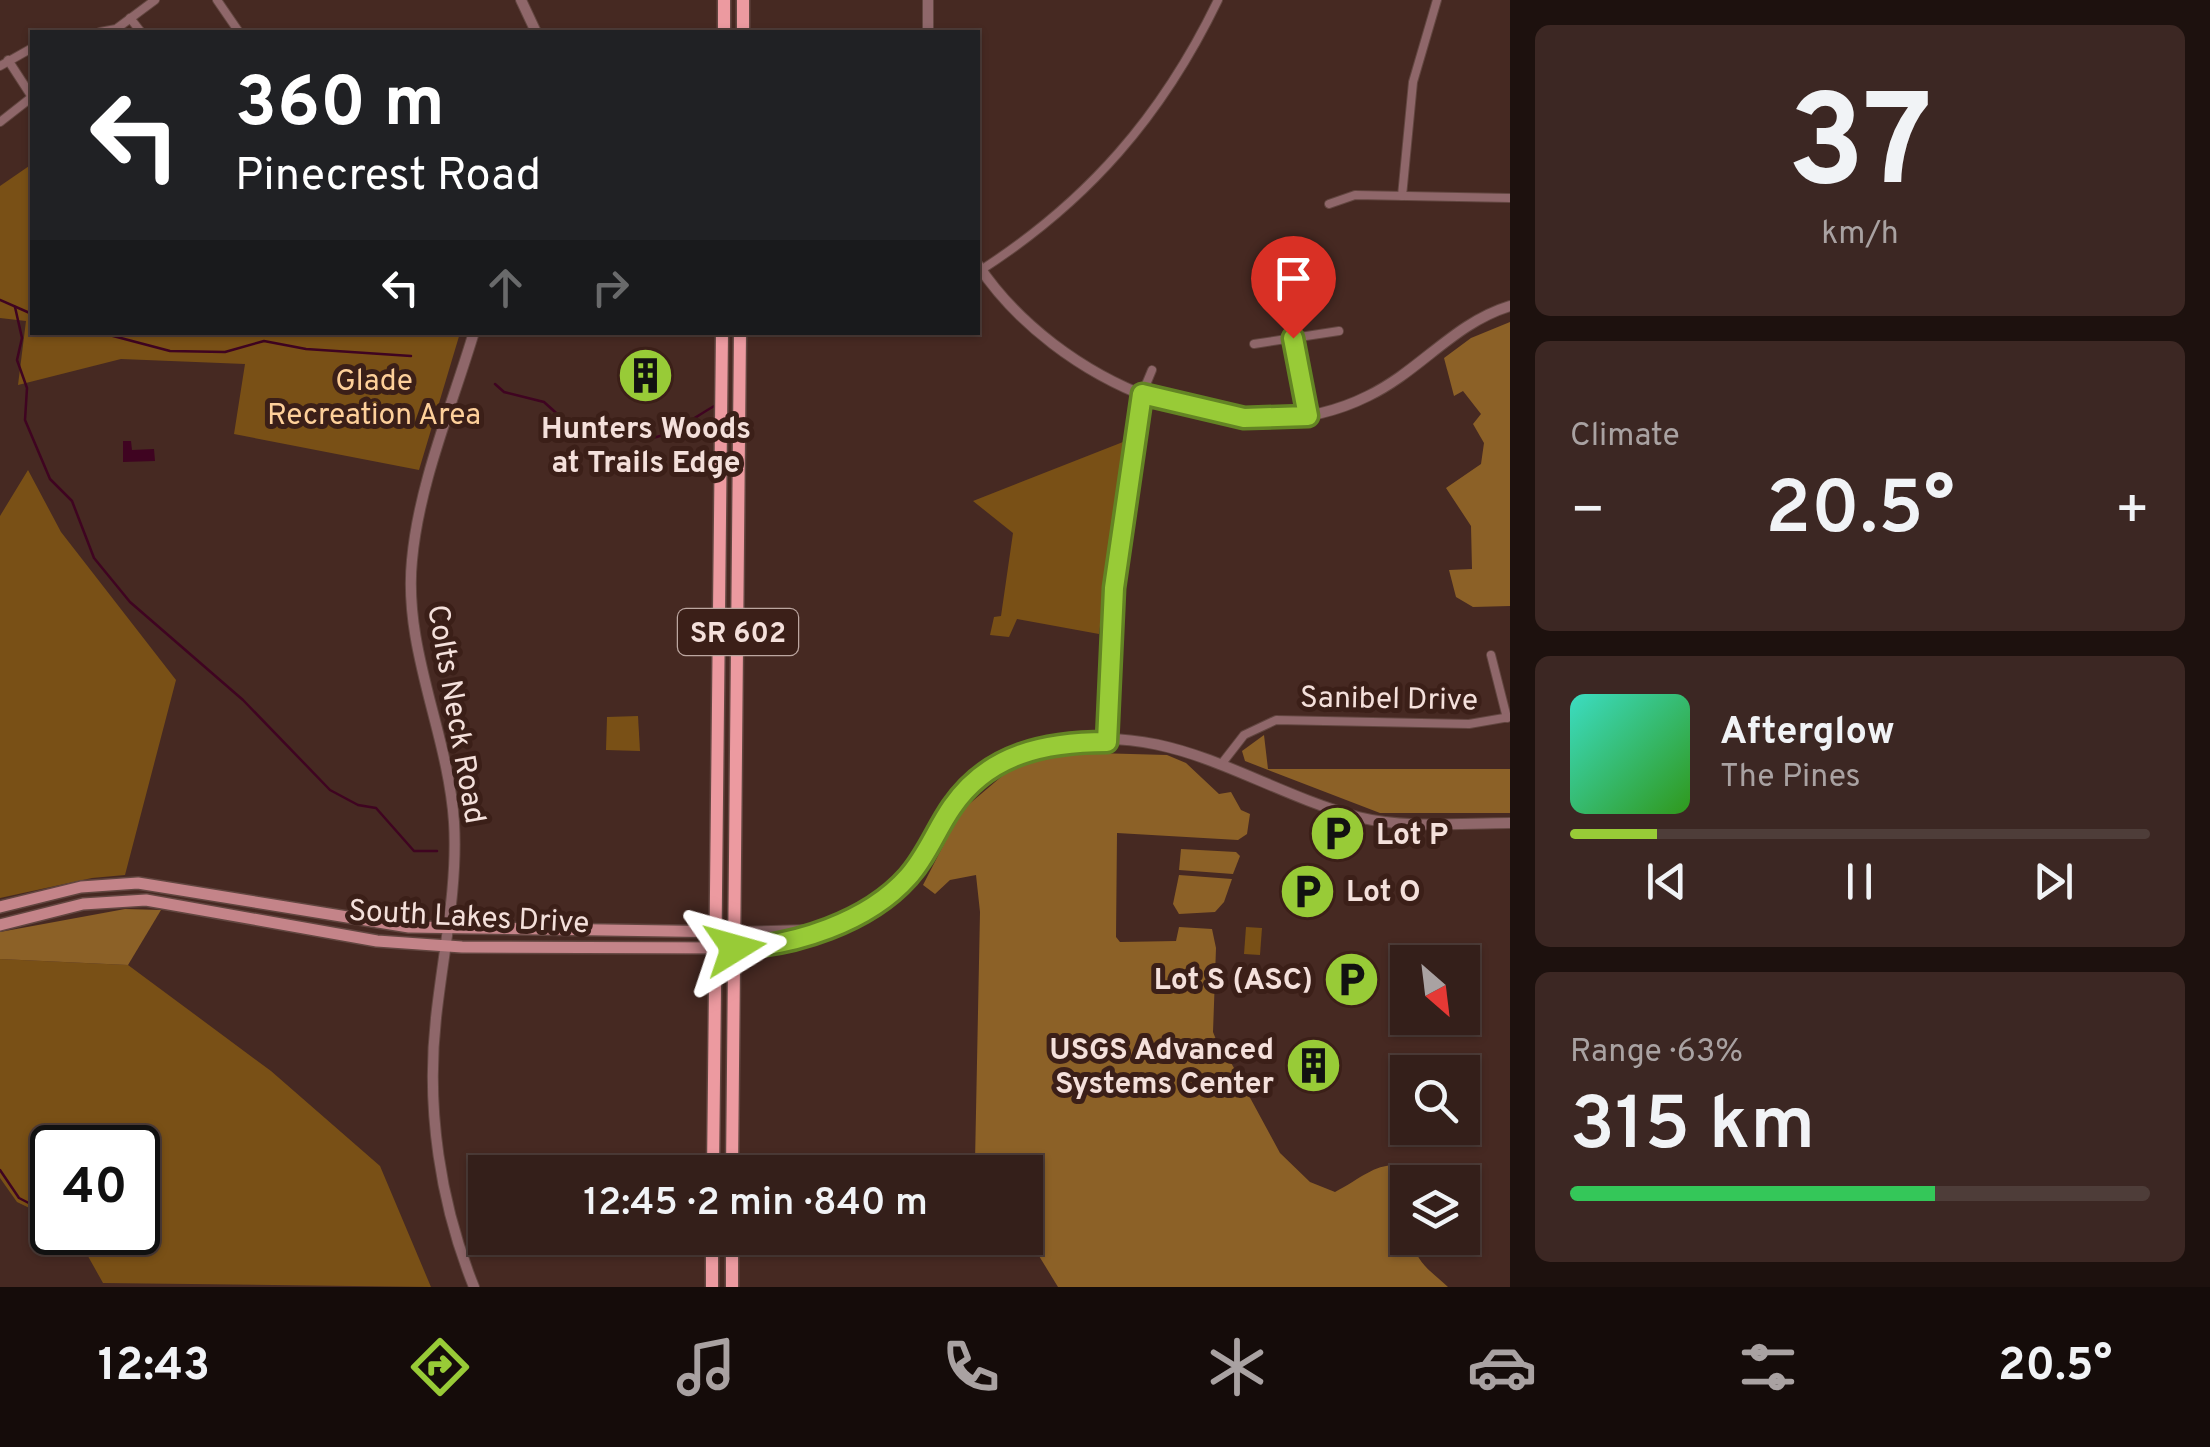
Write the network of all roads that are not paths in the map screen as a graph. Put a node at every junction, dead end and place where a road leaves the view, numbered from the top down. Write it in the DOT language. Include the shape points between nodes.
graph roads {
  1 [pos="155,0"];
  2 [pos="216,0"];
  3 [pos="521,0"];
  4 [pos="724,0"];
  5 [pos="743,0"];
  6 [pos="928,0"];
  7 [pos="1218,0"];
  8 [pos="1438,0"];
  9 [pos="130,18"];
  10 [pos="122,29"];
  11 [pos="140,30"];
  12 [pos="238,30"];
  13 [pos="535,30"];
  14 [pos="724,30"];
  15 [pos="743,30"];
  16 [pos="928,30"];
  17 [pos="30,49"];
  18 [pos="4,63"];
  19 [pos="30,95"];
  20 [pos="30,99"];
  21 [pos="0,122"];
  22 [pos="1402,196"];
  23 [pos="1510,198"];
  24 [pos="1329,204"];
  25 [pos="980,267"];
  26 [pos="980,269"];
  27 [pos="1510,306"];
  28 [pos="1338,330"];
  29 [pos="473,335"];
  30 [pos="722,335"];
  31 [pos="740,335"];
  32 [pos="1293,338"];
  33 [pos="1254,344"];
  34 [pos="1152,370"];
  35 [pos="1142,394"];
  36 [pos="1308,416"];
  37 [pos="1491,655"];
  38 [pos="1509,717"];
  39 [pos="1107,742"];
  40 [pos="1222,762"];
  41 [pos="1510,823"];
  42 [pos="204,892"];
  43 [pos="0,906"];
  44 [pos="200,908"];
  45 [pos="0,924"];
  46 [pos="448,929"];
  47 [pos="819,929"];
  48 [pos="735,932"];
  49 [pos="715,933"];
  50 [pos="446,946"];
  51 [pos="735,948"];
  52 [pos="715,949"];
  53 [pos="713,1155"];
  54 [pos="732,1155"];
  55 [pos="712,1255"];
  56 [pos="732,1255"];
  57 [pos="474,1287"];
  58 [pos="712,1287"];
  59 [pos="732,1287"];
  1 -- 9 [label="street"];
  2 -- 12 [label="street"];
  3 -- 13 [label="street"];
  4 -- 14 [label="main road"];
  5 -- 15 [label="main road"];
  6 -- 16 [label="street"];
  7 -- 25 [label="street" via="1108,168 1061,214"];
  8 -- 22 [label="street" via="1413,82"];
  9 -- 10 [label="street"];
  9 -- 11 [label="street"];
  17 -- 18 [label="street"];
  18 -- 19 [label="street"];
  20 -- 21 [label="street"];
  22 -- 23 [label="street"];
  22 -- 24 [label="street" via="1356,195"];
  26 -- 35 [label="street" via="1052,346"];
  27 -- 36 [label="street" via="1464,327 1374,394"];
  28 -- 32 [label="street"];
  29 -- 46 [label="street, Colts Neck Road" via="425,493 411,566 416,640 452,804"];
  30 -- 49 [label="main road, SR 602"];
  31 -- 48 [label="main road, SR 602"];
  32 -- 33 [label="street"];
  32 -- 36 [label="street"];
  34 -- 35 [label="street"];
  35 -- 36 [label="street" via="1244,418"];
  35 -- 39 [label="street" via="1114,588"];
  37 -- 38 [label="street"];
  38 -- 40 [label="street, Sanibel Drive" via="1458,724 1276,720 1244,736"];
  39 -- 40 [label="street, South Lakes Drive" via="1172,747"];
  39 -- 47 [label="street, South Lakes Drive" via="1044,746 988,771 956,801 903,883 857,915"];
  40 -- 41 [label="street, South Lakes Drive" via="1365,818"];
  42 -- 43 [label="main road, South Lakes Drive" via="100,884"];
  42 -- 44 [label="street"];
  42 -- 46 [label="main road, South Lakes Drive" via="350,920"];
  44 -- 45 [label="main road, South Lakes Drive" via="101,901"];
  44 -- 50 [label="main road, South Lakes Drive" via="355,938"];
  46 -- 49 [label="main road, South Lakes Drive"];
  46 -- 50 [label="street, Colts Neck Road"];
  47 -- 48 [label="street, South Lakes Drive"];
  47 -- 51 [label="street, South Lakes Drive" via="780,943"];
  48 -- 49 [label="main road, South Lakes Drive"];
  48 -- 51 [label="main road, SR 602"];
  49 -- 52 [label="main road, SR 602"];
  50 -- 52 [label="main road, South Lakes Drive"];
  50 -- 57 [label="street, Colts Neck Road" via="434,1104 448,1206"];
  51 -- 52 [label="main road, South Lakes Drive"];
  51 -- 54 [label="main road, SR 602"];
  52 -- 53 [label="main road, SR 602"];
  55 -- 58 [label="main road"];
  56 -- 59 [label="main road"];
}
